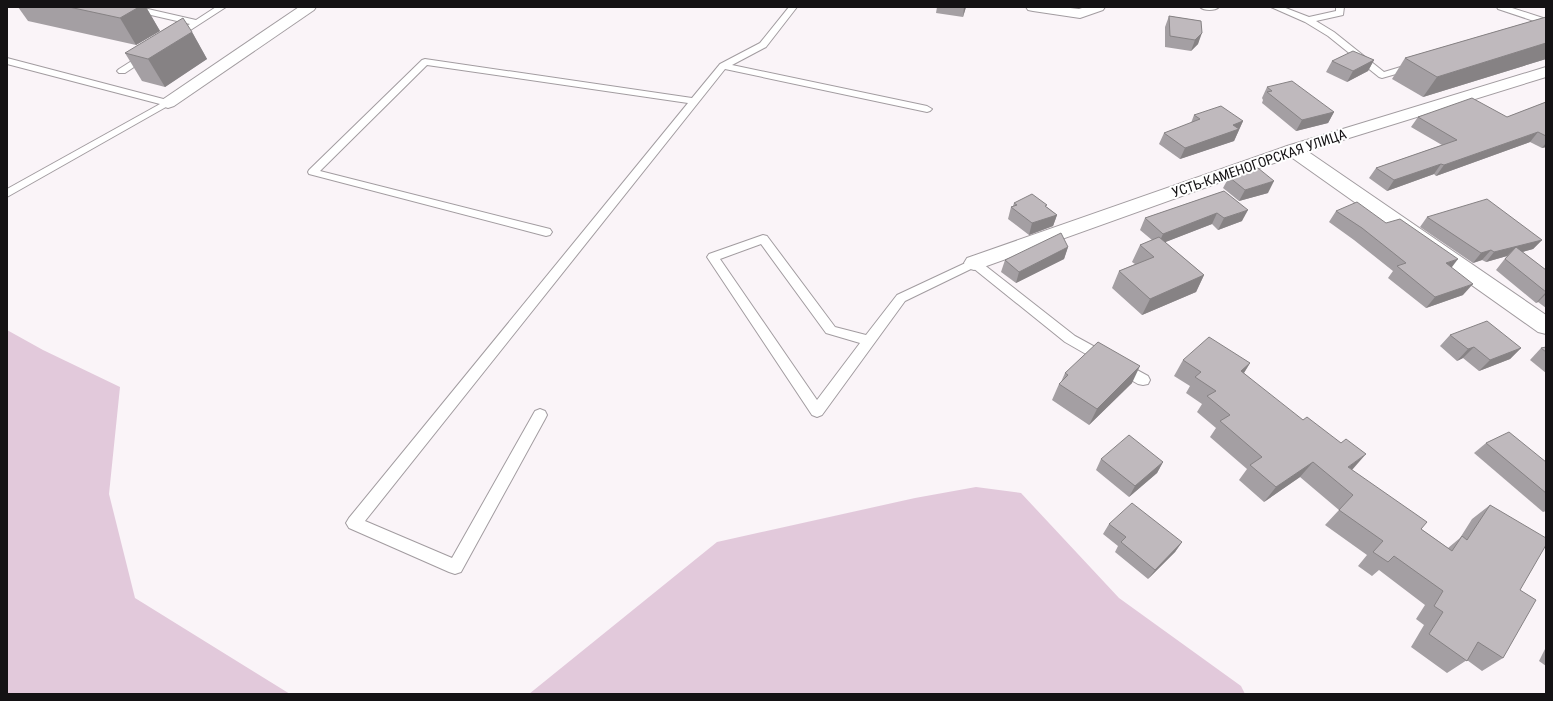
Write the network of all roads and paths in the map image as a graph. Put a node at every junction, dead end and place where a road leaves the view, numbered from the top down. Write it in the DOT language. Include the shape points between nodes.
graph roads {
  1 [pos="128,7"];
  2 [pos="222,7"];
  3 [pos="309,7"];
  4 [pos="794,7"];
  5 [pos="1033,7"];
  6 [pos="1098,7"];
  7 [pos="1204,7"];
  8 [pos="1215,7"];
  9 [pos="1275,7"];
  10 [pos="1340,7"];
  11 [pos="1501,7"];
  12 [pos="1308,20"];
  13 [pos="1546,22"];
  14 [pos="197,23"];
  15 [pos="166,43"];
  16 [pos="153,51"];
  17 [pos="7,61"];
  18 [pos="1420,64"];
  19 [pos="723,66"];
  20 [pos="122,71"];
  21 [pos="1546,72"];
  22 [pos="694,101"];
  23 [pos="168,103"];
  24 [pos="927,109"];
  25 [pos="1293,150"];
  26 [pos="7,194"];
  27 [pos="546,232"];
  28 [pos="974,263"];
  29 [pos="1546,326"];
  30 [pos="868,341"];
  31 [pos="1143,380"];
  32 [pos="540,415"];
  1 -- 14 [label="lane"];
  2 -- 14 [label="lane"];
  3 -- 23 [label="street"];
  4 -- 19 [label="lane" via="763,45"];
  5 -- 6 [label="street" via="1080,14"];
  7 -- 8 [label="lane"];
  9 -- 12 [label="lane"];
  10 -- 12 [label="lane" via="1340,12"];
  11 -- 13 [label="lane"];
  12 -- 18 [label="lane" via="1331,34 1382,75"];
  14 -- 15 [label="lane"];
  16 -- 20 [label="lane"];
  17 -- 23 [label="lane"];
  19 -- 22 [label="lane"];
  19 -- 24 [label="lane"];
  21 -- 25 [label="street, УСТЬ-КАМЕНОГОРСКАЯ УЛИЦА"];
  22 -- 27 [label="lane" via="425,62 313,172"];
  22 -- 32 [label="lane" via="354,523 455,567"];
  23 -- 26 [label="lane"];
  25 -- 28 [label="street, УСТЬ-КАМЕНОГОРСКАЯ УЛИЦА"];
  25 -- 29 [label="street"];
  28 -- 30 [label="lane" via="901,298"];
  28 -- 31 [label="lane" via="1070,339"];
  30 -- 30 [label="lane" via="817,411 713,257 764,239 831,330"];
}
